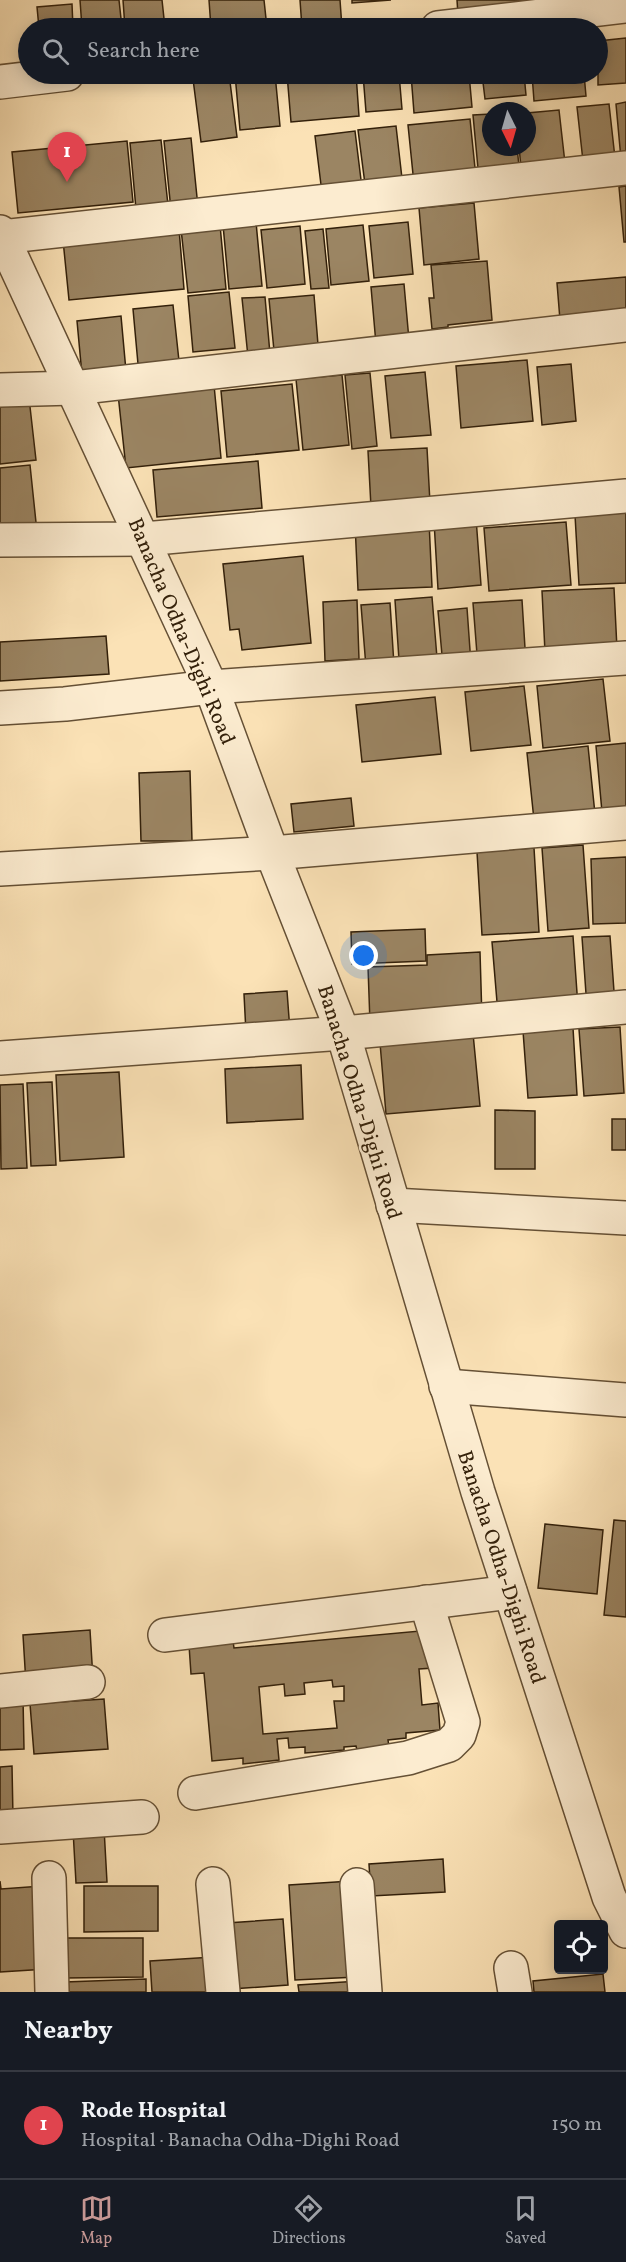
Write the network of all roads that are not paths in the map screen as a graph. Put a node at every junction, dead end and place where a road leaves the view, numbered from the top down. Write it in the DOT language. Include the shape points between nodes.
graph roads {
  1 [pos="626,6"];
  2 [pos="523,18"];
  3 [pos="18,80"];
  4 [pos="0,82"];
  5 [pos="626,168"];
  6 [pos="1,235"];
  7 [pos="626,326"];
  8 [pos="74,388"];
  9 [pos="0,390"];
  10 [pos="626,496"];
  11 [pos="144,539"];
  12 [pos="0,540"];
  13 [pos="626,658"];
  14 [pos="211,687"];
  15 [pos="0,708"];
  16 [pos="626,823"];
  17 [pos="272,853"];
  18 [pos="0,869"];
  19 [pos="626,1007"];
  20 [pos="343,1033"];
  21 [pos="0,1058"];
  22 [pos="393,1205"];
  23 [pos="626,1218"];
  24 [pos="446,1386"];
  25 [pos="626,1400"];
  26 [pos="510,1592"];
  27 [pos="426,1602"];
  28 [pos="165,1635"];
  29 [pos="88,1682"];
  30 [pos="0,1691"];
  31 [pos="195,1794"];
  32 [pos="142,1817"];
  33 [pos="0,1827"];
  34 [pos="49,1878"];
  35 [pos="213,1884"];
  36 [pos="357,1885"];
  37 [pos="626,1931"];
  38 [pos="52,1992"];
  39 [pos="223,1992"];
  40 [pos="365,1992"];
  1 -- 2 [label="street"];
  3 -- 4 [label="street"];
  5 -- 6 [label="street"];
  6 -- 8 [label="street, Banacha Odha-Dighi Road"];
  7 -- 8 [label="street"];
  8 -- 9 [label="street"];
  8 -- 11 [label="street, Banacha Odha-Dighi Road"];
  10 -- 11 [label="street"];
  11 -- 12 [label="street"];
  11 -- 14 [label="street, Banacha Odha-Dighi Road"];
  13 -- 14 [label="street"];
  14 -- 15 [label="street"];
  14 -- 17 [label="street, Banacha Odha-Dighi Road"];
  16 -- 17 [label="street"];
  17 -- 18 [label="street"];
  17 -- 20 [label="street, Banacha Odha-Dighi Road"];
  19 -- 20 [label="street"];
  20 -- 21 [label="street"];
  20 -- 22 [label="street, Banacha Odha-Dighi Road"];
  22 -- 23 [label="street"];
  22 -- 24 [label="street, Banacha Odha-Dighi Road"];
  24 -- 25 [label="street"];
  24 -- 26 [label="street, Banacha Odha-Dighi Road"];
  26 -- 27 [label="street"];
  26 -- 37 [label="street, Banacha Odha-Dighi Road" via="609,1897"];
  27 -- 28 [label="street"];
  27 -- 31 [label="street" via="463,1722 459,1735 449,1746 408,1758"];
  29 -- 30 [label="street"];
  32 -- 33 [label="street"];
  34 -- 38 [label="street"];
  35 -- 39 [label="street"];
  36 -- 40 [label="street"];
}
